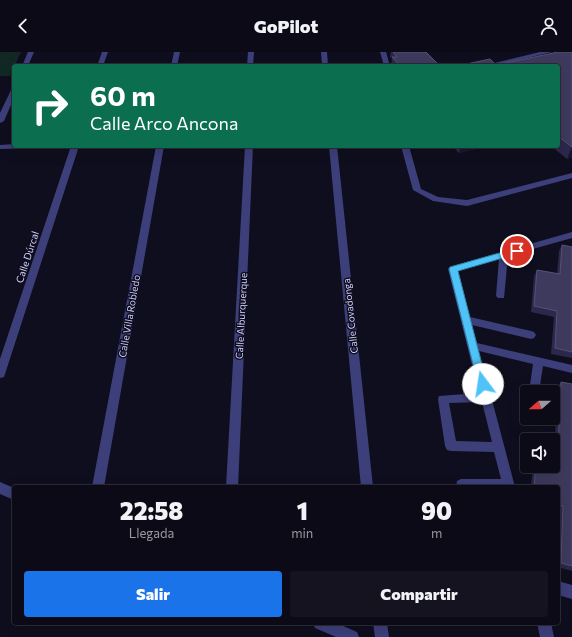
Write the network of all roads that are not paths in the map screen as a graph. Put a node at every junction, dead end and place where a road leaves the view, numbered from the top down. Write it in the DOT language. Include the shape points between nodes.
graph roads {
  1 [pos="31,52"];
  2 [pos="105,52"];
  3 [pos="176,52"];
  4 [pos="250,52"];
  5 [pos="324,52"];
  6 [pos="383,52"];
  7 [pos="549,52"];
  8 [pos="26,64"];
  9 [pos="101,64"];
  10 [pos="174,64"];
  11 [pos="250,64"];
  12 [pos="326,64"];
  13 [pos="386,64"];
  14 [pos="494,64"];
  15 [pos="12,94"];
  16 [pos="0,121"];
  17 [pos="0,147"];
  18 [pos="12,147"];
  19 [pos="74,148"];
  20 [pos="160,148"];
  21 [pos="249,148"];
  22 [pos="333,148"];
  23 [pos="406,148"];
  24 [pos="572,175"];
  25 [pos="572,235"];
  26 [pos="504,255"];
  27 [pos="501,296"];
  28 [pos="466,320"];
  29 [pos="531,335"];
  30 [pos="473,346"];
  31 [pos="539,361"];
  32 [pos="572,369"];
  33 [pos="0,374"];
  34 [pos="535,385"];
  35 [pos="486,397"];
  36 [pos="498,447"];
  37 [pos="98,485"];
  38 [pos="232,485"];
  39 [pos="367,485"];
  40 [pos="509,485"];
  41 [pos="0,488"];
  42 [pos="12,493"];
  43 [pos="560,589"];
  44 [pos="572,592"];
  45 [pos="325,625"];
  46 [pos="380,625"];
  47 [pos="544,625"];
  48 [pos="352,637"];
  49 [pos="382,637"];
  50 [pos="547,637"];
  1 -- 8 [label="street"];
  2 -- 9 [label="street"];
  3 -- 10 [label="street"];
  4 -- 11 [label="street"];
  5 -- 12 [label="street"];
  6 -- 13 [label="street"];
  7 -- 14 [label="street"];
  15 -- 16 [label="street"];
  17 -- 18 [label="street"];
  19 -- 33 [label="street, Calle Dúrcal"];
  20 -- 37 [label="street, Calle Villa Robledo"];
  21 -- 38 [label="street, Calle Alburquerque"];
  22 -- 39 [label="street, Calle Covadonga"];
  23 -- 24 [label="street" via="417,190 436,199 467,203"];
  25 -- 26 [label="street"];
  26 -- 27 [label="street"];
  26 -- 28 [label="street" via="453,269"];
  28 -- 29 [label="street"];
  28 -- 30 [label="street"];
  30 -- 31 [label="street"];
  30 -- 35 [label="street"];
  31 -- 32 [label="street"];
  31 -- 34 [label="street"];
  35 -- 36 [label="street"];
  35 -- 36 [label="street" via="443,399 450,446"];
  36 -- 40 [label="street"];
  41 -- 42 [label="street"];
  43 -- 44 [label="street"];
  45 -- 48 [label="street"];
  46 -- 49 [label="street"];
  47 -- 50 [label="street"];
}
